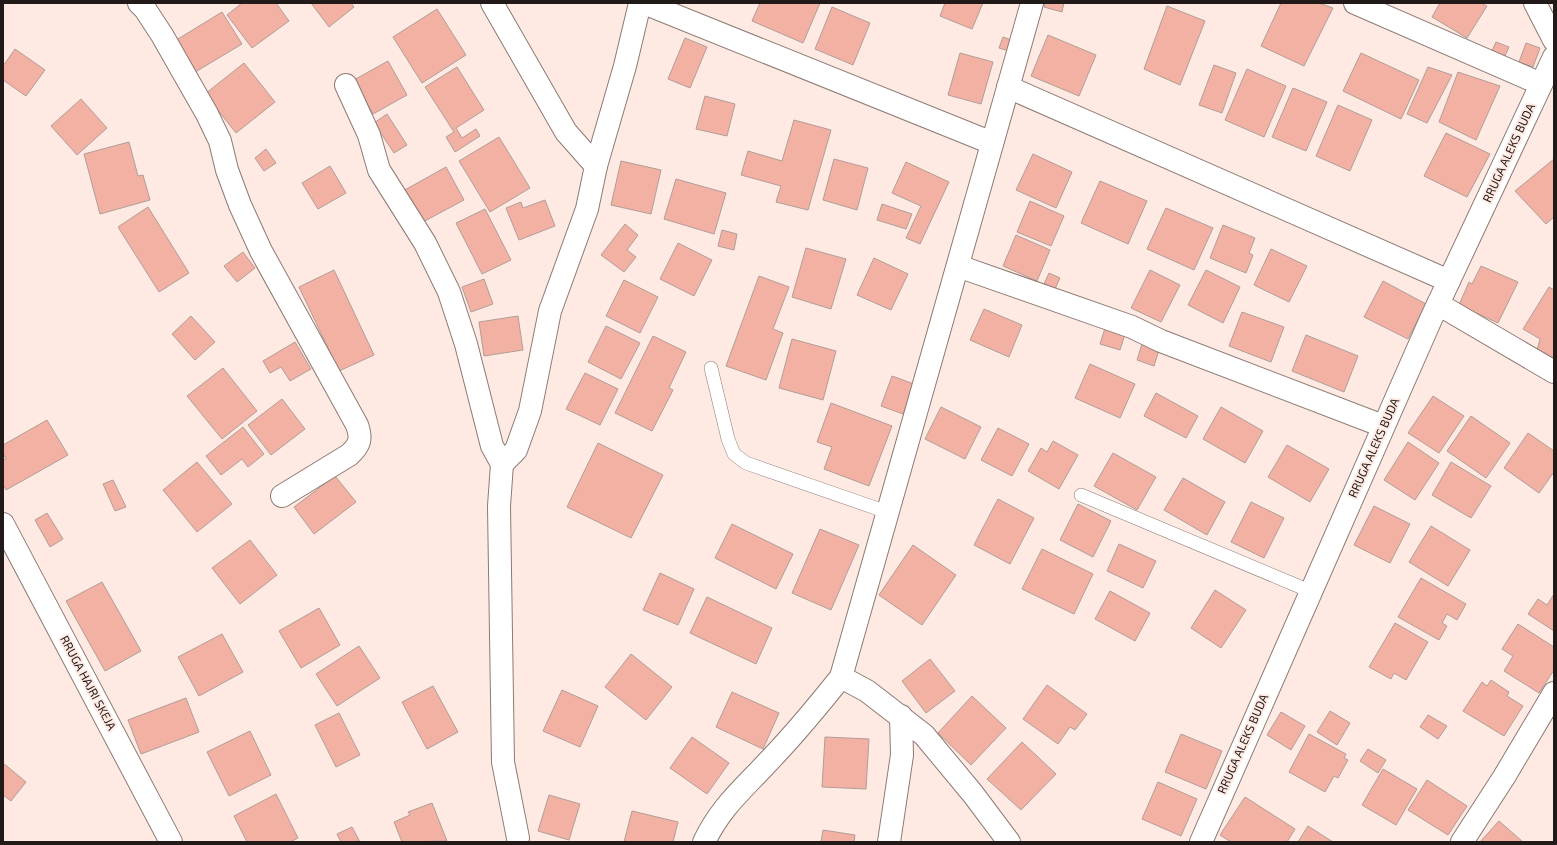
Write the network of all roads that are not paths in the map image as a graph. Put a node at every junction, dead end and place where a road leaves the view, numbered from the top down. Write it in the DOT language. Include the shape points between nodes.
graph roads {
  1 [pos="139,3"];
  2 [pos="492,3"];
  3 [pos="640,3"];
  4 [pos="644,3"];
  5 [pos="1032,3"];
  6 [pos="1355,3"];
  7 [pos="1536,3"];
  8 [pos="1554,40"];
  9 [pos="1554,57"];
  10 [pos="1541,84"];
  11 [pos="346,85"];
  12 [pos="1008,87"];
  13 [pos="992,143"];
  14 [pos="596,166"];
  15 [pos="958,266"];
  16 [pos="1449,281"];
  17 [pos="1438,304"];
  18 [pos="711,368"];
  19 [pos="1554,372"];
  20 [pos="1384,426"];
  21 [pos="502,464"];
  22 [pos="1081,495"];
  23 [pos="282,496"];
  24 [pos="887,512"];
  25 [pos="3,524"];
  26 [pos="1310,591"];
  27 [pos="841,677"];
  28 [pos="1554,693"];
  29 [pos="901,716"];
  30 [pos="518,838"];
  31 [pos="171,842"];
  32 [pos="704,842"];
  33 [pos="889,842"];
  34 [pos="1010,842"];
  35 [pos="1201,842"];
  36 [pos="1462,842"];
  1 -- 23 [label="street" via="208,114 220,141 240,205 261,250 357,425 361,437 358,447 349,455"];
  2 -- 14 [label="street" via="566,132"];
  3 -- 14 [label="street"];
  4 -- 13 [label="street"];
  5 -- 12 [label="street"];
  6 -- 10 [label="street"];
  7 -- 8 [label="street"];
  9 -- 10 [label="street, RRUGA ALEKS BUDA"];
  10 -- 16 [label="street, RRUGA ALEKS BUDA"];
  11 -- 21 [label="street" via="369,135 379,170 426,243 449,292 466,344 492,446"];
  12 -- 13 [label="street"];
  12 -- 16 [label="street"];
  13 -- 15 [label="street"];
  14 -- 21 [label="street" via="587,209 550,311 530,411 516,450"];
  15 -- 20 [label="street" via="1132,327 1160,341"];
  15 -- 24 [label="street"];
  16 -- 17 [label="street, RRUGA ALEKS BUDA"];
  17 -- 19 [label="street"];
  17 -- 20 [label="street, RRUGA ALEKS BUDA"];
  18 -- 24 [label="lane" via="728,439 734,454 746,464"];
  20 -- 26 [label="street, RRUGA ALEKS BUDA"];
  21 -- 30 [label="street" via="499,506 503,762"];
  22 -- 26 [label="lane"];
  24 -- 27 [label="street"];
  25 -- 31 [label="street, RRUGA HAJRI SKEJA"];
  26 -- 35 [label="street, RRUGA ALEKS BUDA"];
  27 -- 29 [label="street" via="868,690"];
  27 -- 32 [label="street" via="767,764 734,796 712,825"];
  28 -- 36 [label="street"];
  29 -- 33 [label="street" via="902,755"];
  29 -- 34 [label="street" via="928,740"];
}
